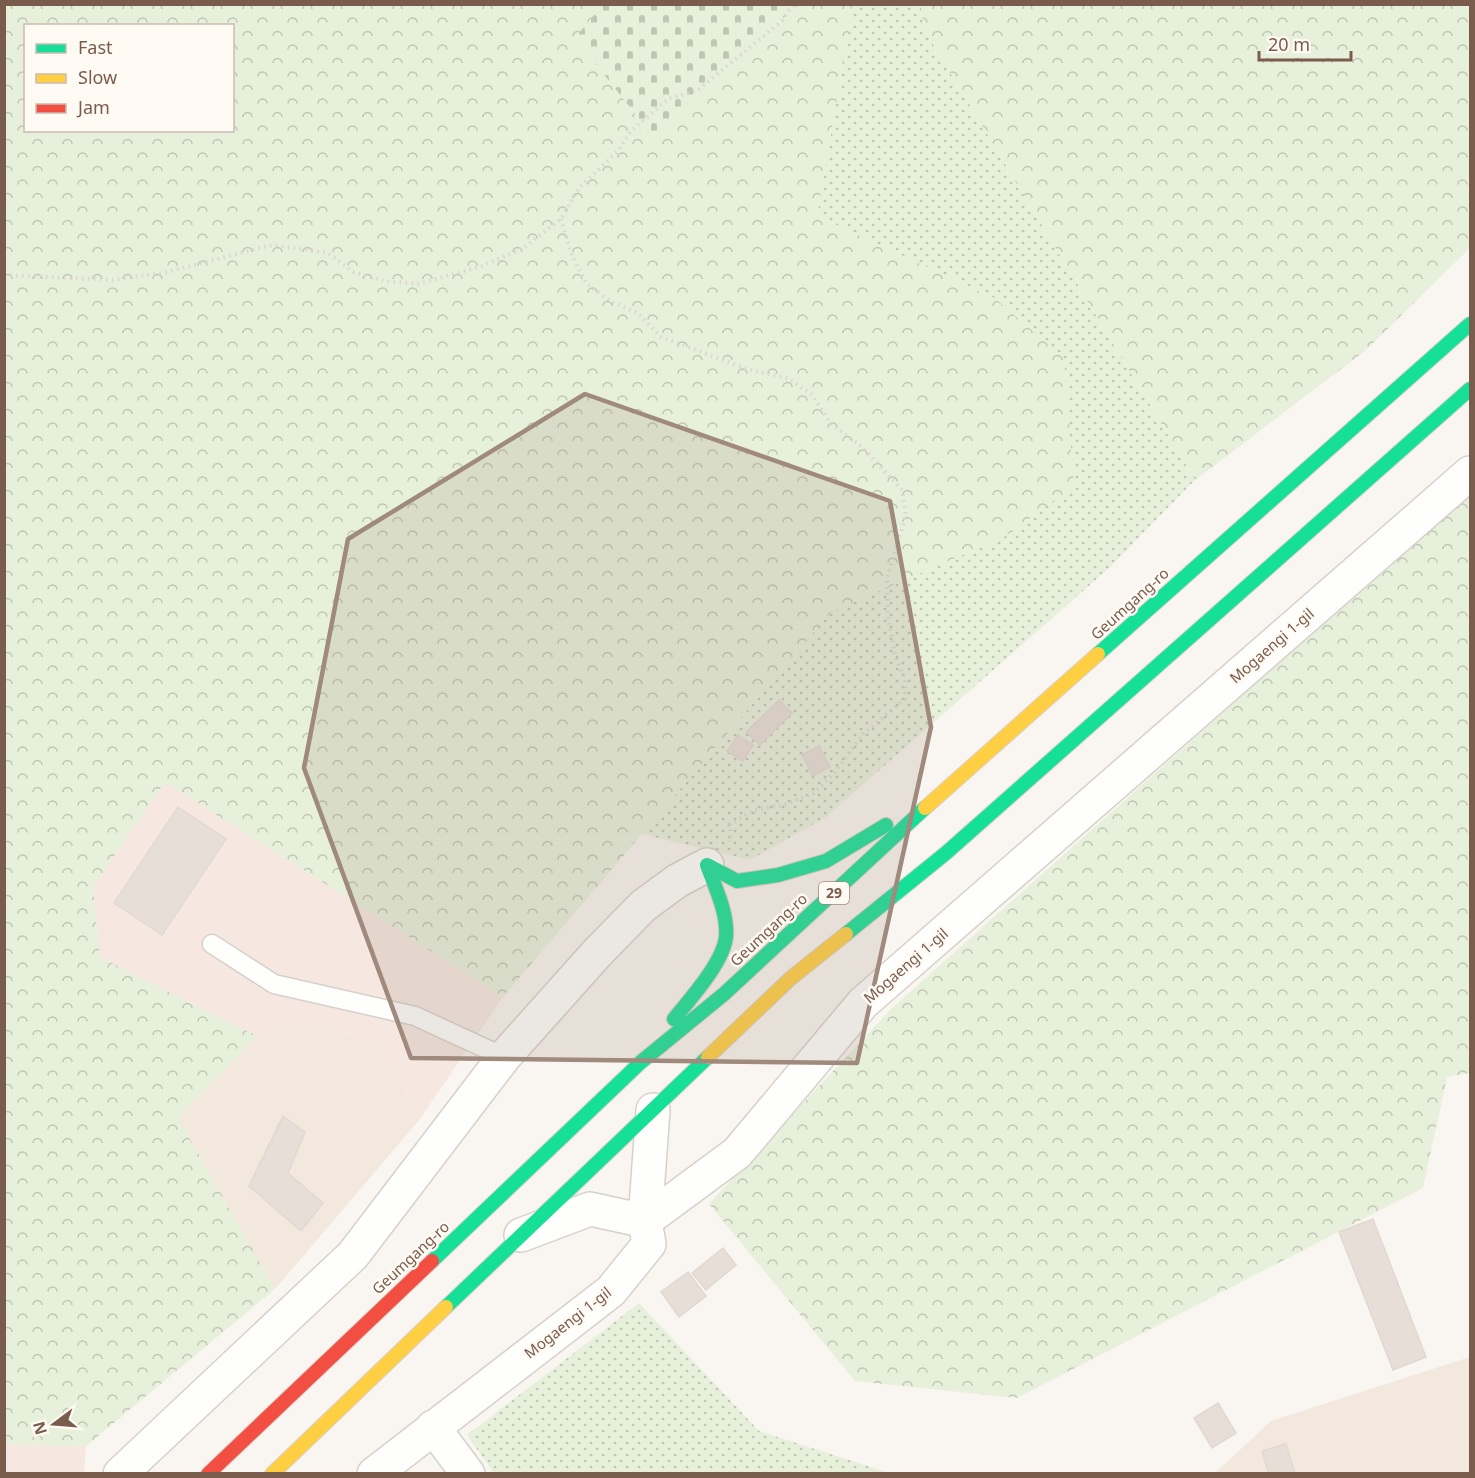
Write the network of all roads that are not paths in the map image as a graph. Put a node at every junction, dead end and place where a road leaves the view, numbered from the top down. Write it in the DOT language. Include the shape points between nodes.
graph roads {
  1 [pos="1470,324"];
  2 [pos="1470,389"];
  3 [pos="1470,473"];
  4 [pos="942,792"];
  5 [pos="707,865"];
  6 [pos="212,944"];
  7 [pos="504,1056"];
  8 [pos="642,1062"];
  9 [pos="652,1110"];
  10 [pos="645,1221"];
  11 [pos="520,1235"];
  12 [pos="433,1427"];
  13 [pos="120,1473"];
  14 [pos="208,1473"];
  15 [pos="272,1473"];
  16 [pos="374,1473"];
  17 [pos="468,1473"];
  1 -- 4 [label="highway, Geumgang-ro / 29"];
  2 -- 9 [label="highway, 29" via="946,853 791,978"];
  3 -- 10 [label="street, Mogaengi 1-gil" via="863,1003 737,1153"];
  4 -- 5 [label="highway" via="826,861 778,875 736,881"];
  4 -- 8 [label="highway, Geumgang-ro / 29" via="724,994"];
  5 -- 7 [label="street" via="677,880 643,906"];
  5 -- 8 [label="highway" via="726,938 707,976"];
  6 -- 7 [label="lane" via="274,984 415,1016"];
  7 -- 13 [label="street" via="353,1255"];
  8 -- 14 [label="highway, Geumgang-ro / 29"];
  9 -- 10 [label="street"];
  9 -- 11 [label="highway, 29"];
  10 -- 11 [label="street" via="591,1209"];
  10 -- 12 [label="street, Mogaengi 1-gil" via="648,1244 611,1291"];
  11 -- 15 [label="highway, 29"];
  12 -- 16 [label="street, Mogaengi 1-gil"];
  12 -- 17 [label="street"];
}
